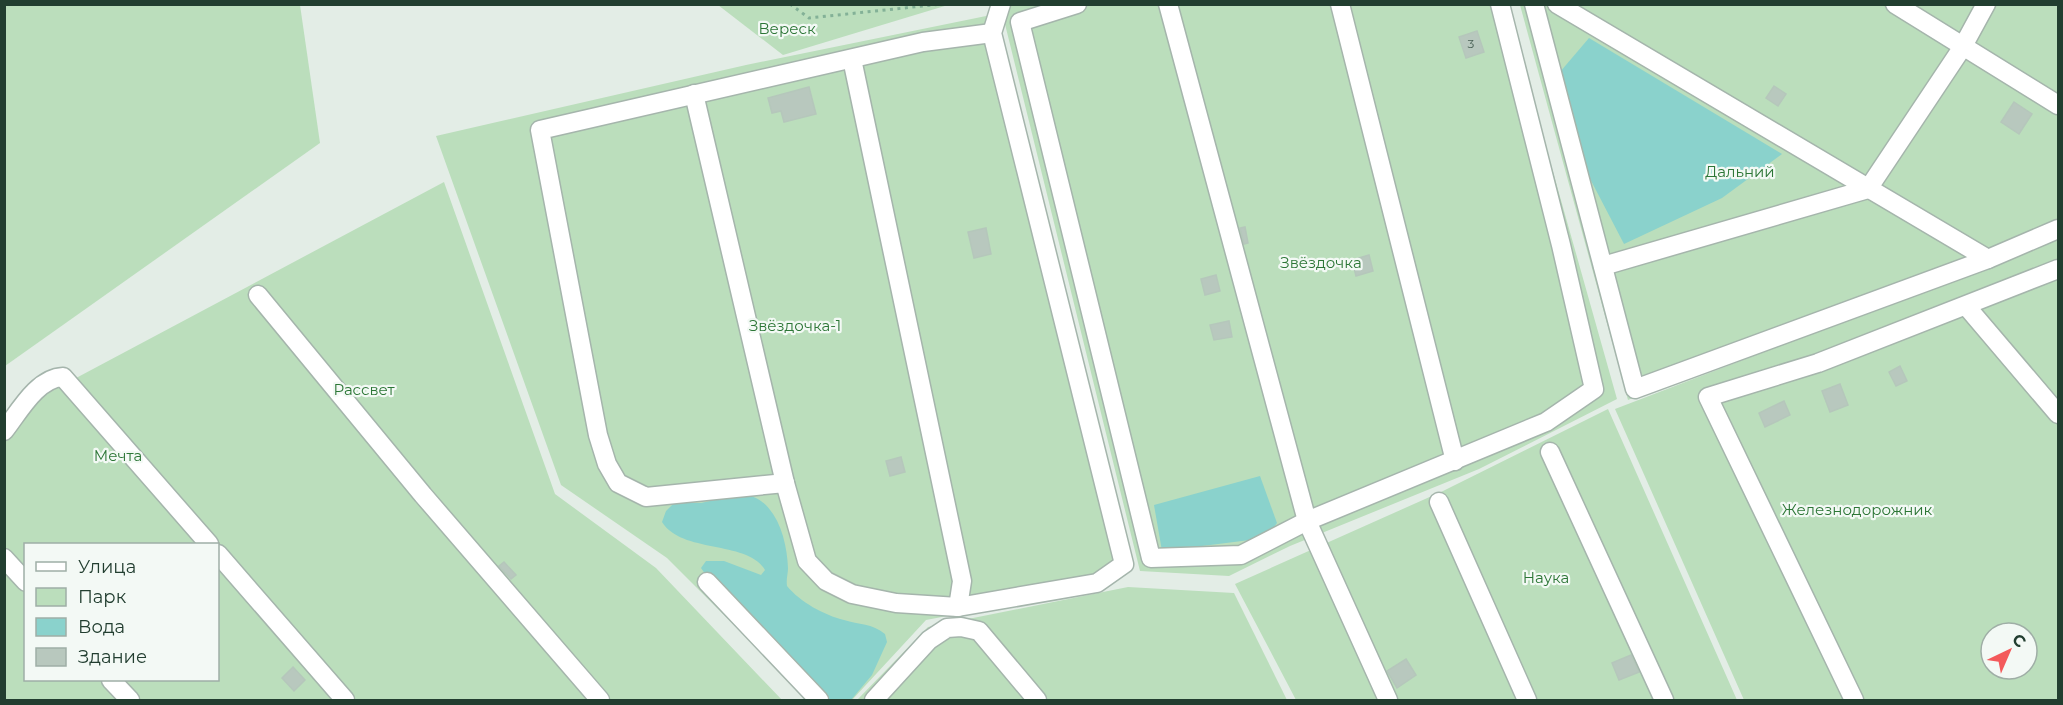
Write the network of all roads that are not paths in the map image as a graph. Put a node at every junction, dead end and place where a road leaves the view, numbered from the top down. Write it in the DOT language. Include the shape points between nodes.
graph roads {
  1 [pos="1001,4"];
  2 [pos="1077,4"];
  3 [pos="1168,4"];
  4 [pos="1340,4"];
  5 [pos="1500,4"];
  6 [pos="1534,4"];
  7 [pos="1557,4"];
  8 [pos="1895,4"];
  9 [pos="1986,4"];
  10 [pos="992,33"];
  11 [pos="1962,48"];
  12 [pos="852,59"];
  13 [pos="694,94"];
  14 [pos="2058,105"];
  15 [pos="1868,189"];
  16 [pos="2058,229"];
  17 [pos="1988,259"];
  18 [pos="1603,266"];
  19 [pos="2058,269"];
  20 [pos="258,295"];
  21 [pos="1967,307"];
  22 [pos="2058,414"];
  23 [pos="4,430"];
  24 [pos="1550,452"];
  25 [pos="1455,461"];
  26 [pos="785,483"];
  27 [pos="1439,502"];
  28 [pos="1307,521"];
  29 [pos="208,543"];
  30 [pos="219,555"];
  31 [pos="4,558"];
  32 [pos="24,580"];
  33 [pos="707,582"];
  34 [pos="958,608"];
  35 [pos="112,681"];
  36 [pos="130,700"];
  37 [pos="345,700"];
  38 [pos="600,700"];
  39 [pos="819,700"];
  40 [pos="874,700"];
  41 [pos="1037,700"];
  42 [pos="1388,700"];
  43 [pos="1527,700"];
  44 [pos="1664,700"];
  45 [pos="1854,700"];
  1 -- 10 [label="street"];
  2 -- 28 [label="street" via="1020,22 1151,558 1241,555"];
  3 -- 28 [label="street"];
  4 -- 25 [label="street"];
  5 -- 25 [label="street" via="1594,389 1546,422"];
  6 -- 18 [label="street"];
  7 -- 15 [label="street"];
  8 -- 11 [label="street"];
  9 -- 11 [label="street"];
  10 -- 12 [label="street" via="923,42"];
  10 -- 34 [label="street" via="1124,564 1097,583"];
  11 -- 14 [label="street"];
  11 -- 15 [label="street"];
  12 -- 13 [label="street"];
  12 -- 34 [label="street" via="962,581"];
  13 -- 26 [label="street"];
  13 -- 26 [label="street" via="540,130 598,435 618,483 646,497"];
  15 -- 17 [label="street"];
  15 -- 18 [label="street"];
  16 -- 17 [label="street"];
  17 -- 18 [label="street" via="1635,389"];
  19 -- 21 [label="street"];
  20 -- 38 [label="street"];
  21 -- 22 [label="street"];
  21 -- 45 [label="street" via="1818,363 1708,397"];
  23 -- 29 [label="street" via="41,385 63,377"];
  24 -- 44 [label="street"];
  25 -- 28 [label="street"];
  26 -- 34 [label="street" via="807,561 826,581 852,594 896,603"];
  27 -- 43 [label="street"];
  28 -- 42 [label="street"];
  30 -- 37 [label="street"];
  31 -- 32 [label="street"];
  33 -- 39 [label="street"];
  35 -- 36 [label="street"];
  40 -- 41 [label="street" via="928,640 947,628 961,627 980,631"];
}
